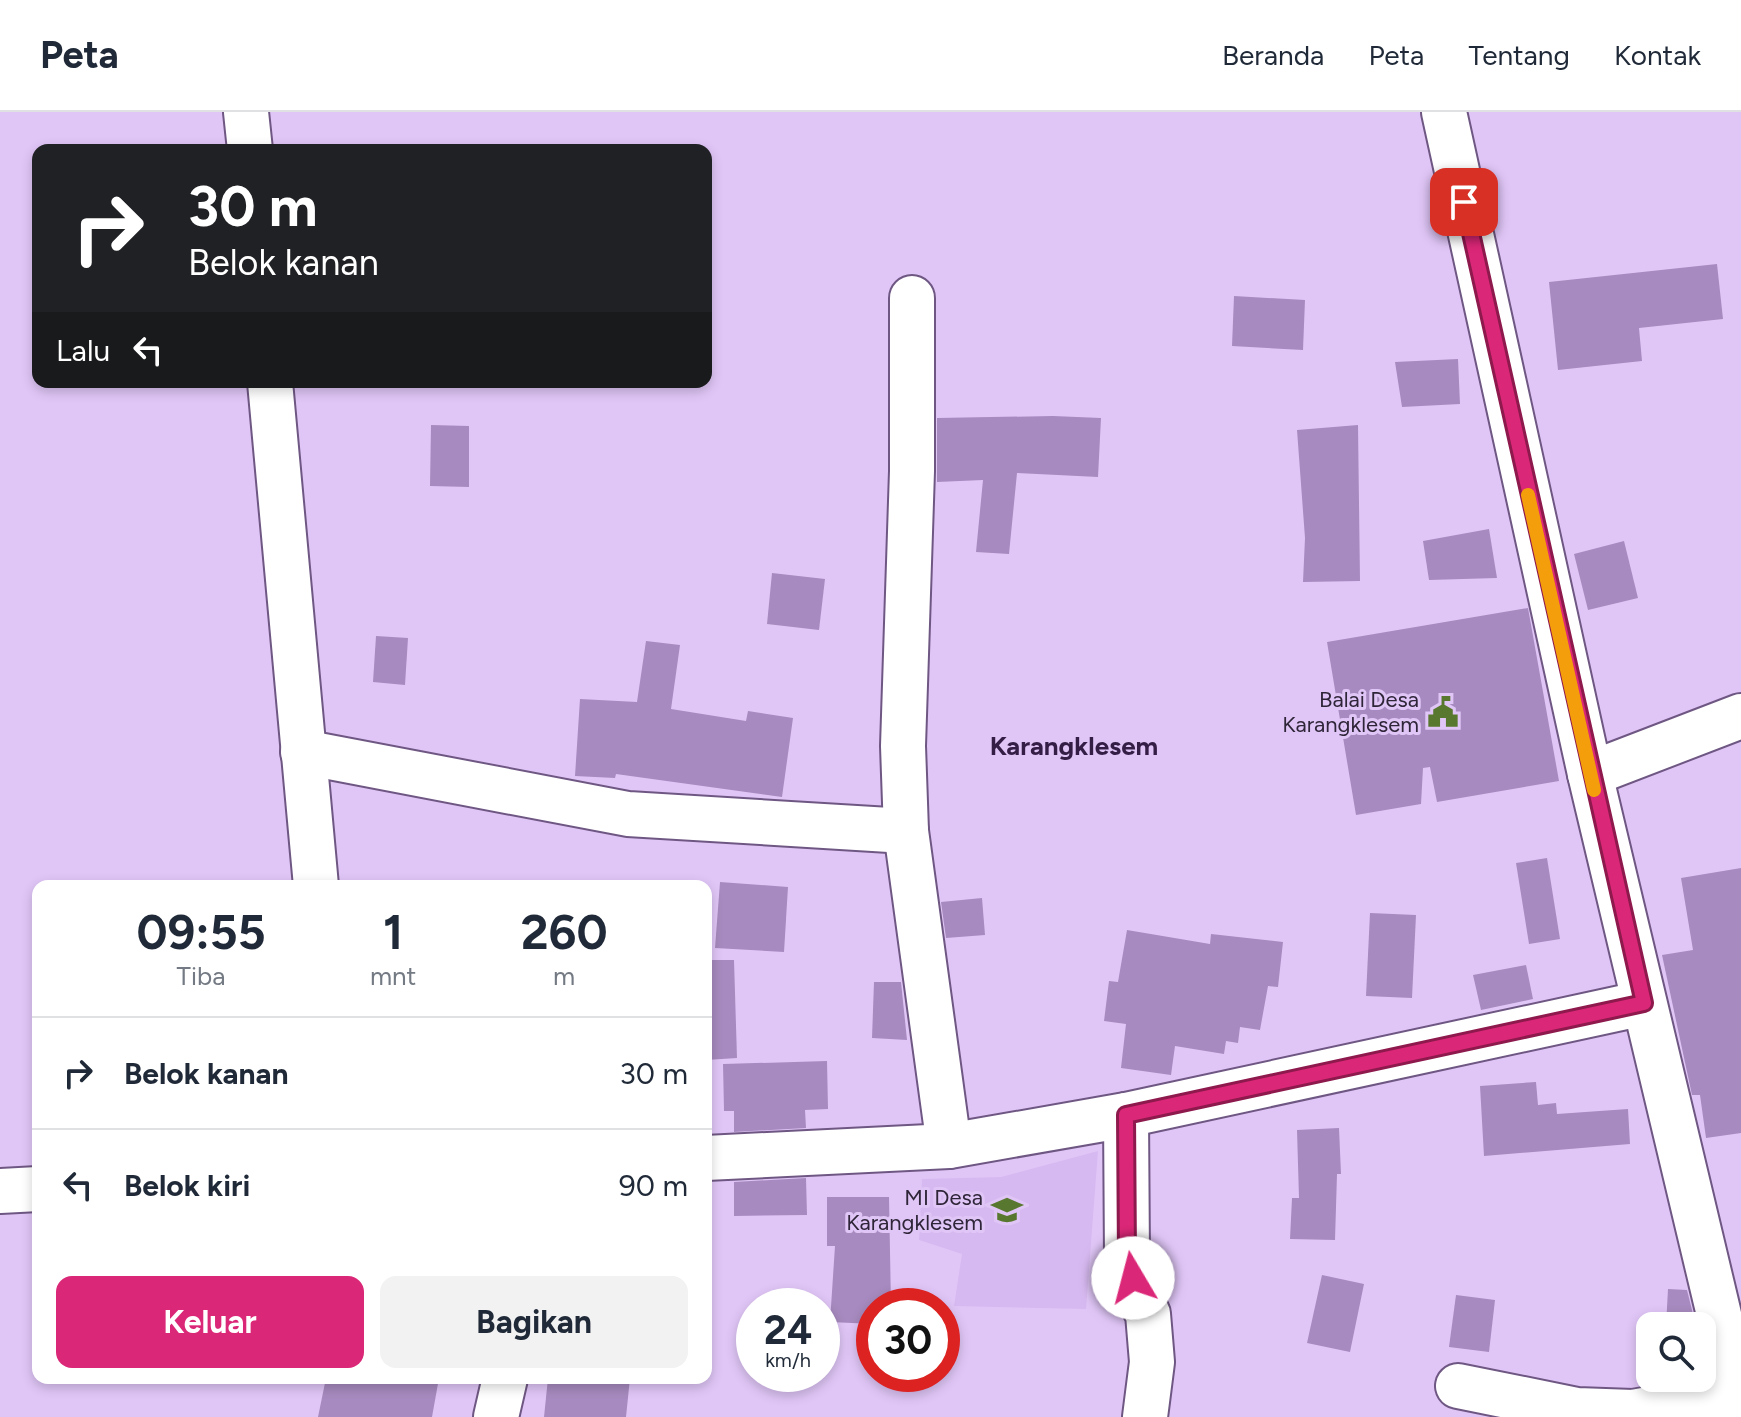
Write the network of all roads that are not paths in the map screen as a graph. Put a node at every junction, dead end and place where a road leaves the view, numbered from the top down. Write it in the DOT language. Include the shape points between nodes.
graph roads {
  1 [pos="246,112"];
  2 [pos="1444,112"];
  3 [pos="249,144"];
  4 [pos="912,298"];
  5 [pos="271,388"];
  6 [pos="1741,716"];
  7 [pos="303,752"];
  8 [pos="1590,774"];
  9 [pos="906,831"];
  10 [pos="315,880"];
  11 [pos="1644,1003"];
  12 [pos="1126,1115"];
  13 [pos="949,1146"];
  14 [pos="712,1158"];
  15 [pos="32,1189"];
  16 [pos="0,1191"];
  17 [pos="504,1384"];
  18 [pos="1458,1386"];
  19 [pos="1739,1400"];
  20 [pos="496,1417"];
  21 [pos="1145,1417"];
  1 -- 3 [label="street"];
  2 -- 8 [label="street"];
  4 -- 9 [label="street"];
  5 -- 7 [label="street"];
  6 -- 8 [label="street"];
  7 -- 9 [label="street" via="628,814"];
  7 -- 10 [label="street"];
  8 -- 11 [label="street"];
  9 -- 13 [label="street"];
  11 -- 12 [label="street"];
  11 -- 19 [label="street"];
  12 -- 13 [label="street"];
  12 -- 21 [label="street" via="1127,1259 1148,1314 1152,1362"];
  13 -- 14 [label="street"];
  15 -- 16 [label="street"];
  17 -- 20 [label="street"];
  18 -- 19 [label="street" via="1577,1410 1633,1412"];
}
